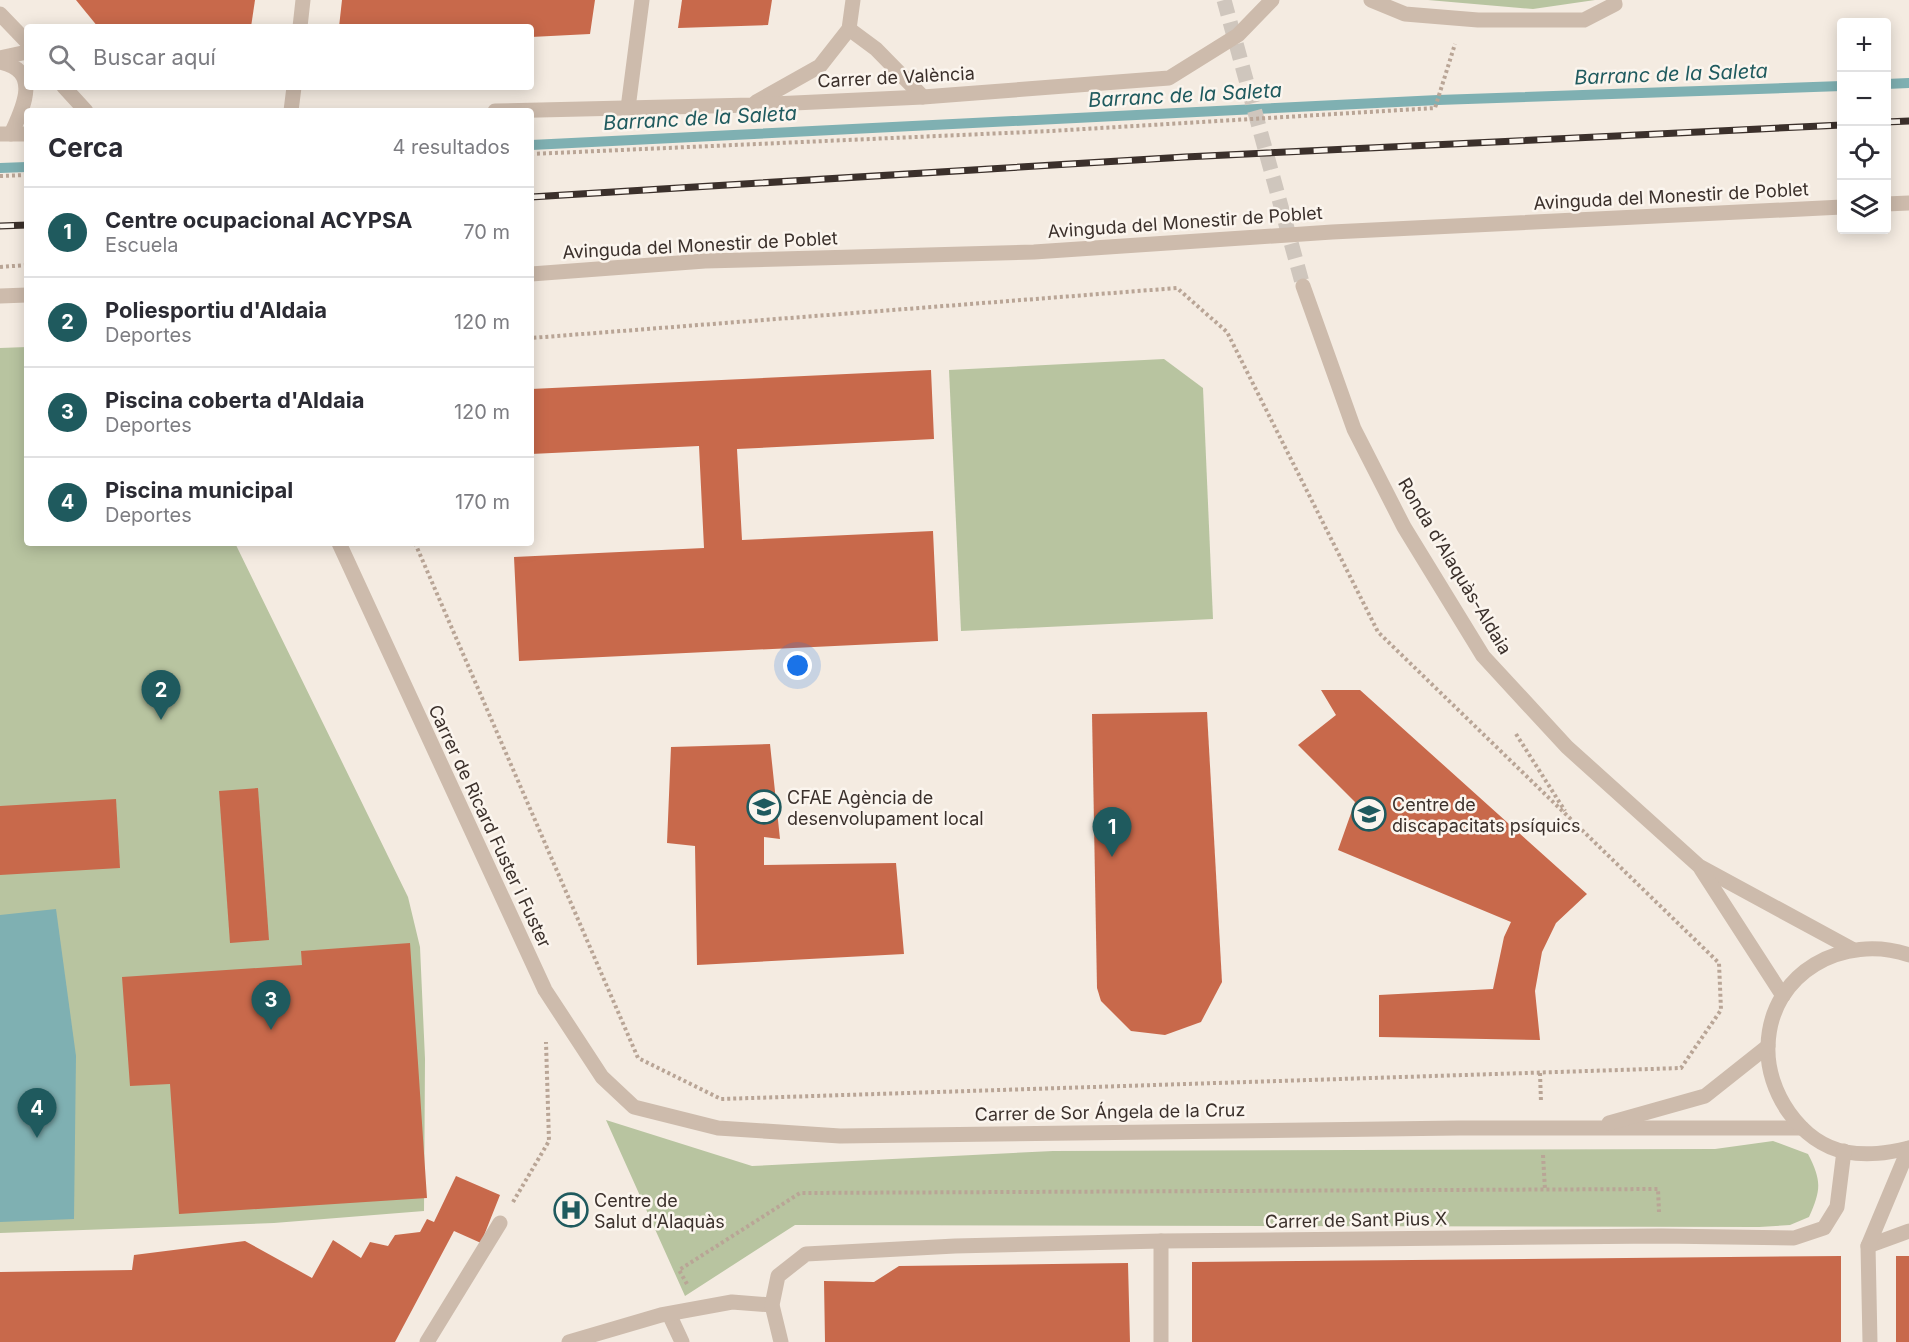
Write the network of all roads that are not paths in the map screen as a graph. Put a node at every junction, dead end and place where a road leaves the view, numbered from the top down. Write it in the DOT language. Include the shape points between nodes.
graph roads {
  1 [pos="303,0"];
  2 [pos="642,0"];
  3 [pos="854,0"];
  4 [pos="1272,0"];
  5 [pos="1614,0"];
  6 [pos="1375,1"];
  7 [pos="0,14"];
  8 [pos="300,24"];
  9 [pos="849,29"];
  10 [pos="24,39"];
  11 [pos="24,53"];
  12 [pos="0,60"];
  13 [pos="24,74"];
  14 [pos="27,90"];
  15 [pos="67,90"];
  16 [pos="294,90"];
  17 [pos="923,97"];
  18 [pos="752,105"];
  19 [pos="83,108"];
  20 [pos="291,108"];
  21 [pos="628,108"];
  22 [pos="534,110"];
  23 [pos="13,134"];
  24 [pos="1909,203"];
  25 [pos="1891,204"];
  26 [pos="1837,207"];
  27 [pos="534,274"];
  28 [pos="1303,286"];
  29 [pos="24,295"];
  30 [pos="0,296"];
  31 [pos="340,546"];
  32 [pos="1699,866"];
  33 [pos="1852,949"];
  34 [pos="1909,955"];
  35 [pos="1784,996"];
  36 [pos="1768,1046"];
  37 [pos="634,1107"];
  38 [pos="1589,1128"];
  39 [pos="1802,1128"];
  40 [pos="1909,1148"];
  41 [pos="1844,1151"];
  42 [pos="500,1224"];
  43 [pos="1909,1231"];
  44 [pos="1161,1241"];
  45 [pos="1868,1246"];
  46 [pos="772,1305"];
  47 [pos="669,1314"];
  48 [pos="427,1342"];
  49 [pos="569,1342"];
  50 [pos="682,1342"];
  51 [pos="782,1342"];
  52 [pos="1161,1342"];
  53 [pos="1870,1342"];
  1 -- 8 [label="street"];
  2 -- 21 [label="street"];
  3 -- 9 [label="street"];
  4 -- 17 [label="street, Carrer de València" via="1238,35 1169,78"];
  5 -- 6 [label="street" via="1615,4 1584,20 1406,14"];
  7 -- 10 [label="street"];
  9 -- 17 [label="street" via="876,49"];
  9 -- 18 [label="street" via="820,66"];
  11 -- 12 [label="street"];
  12 -- 13 [label="street"];
  14 -- 23 [label="street"];
  15 -- 19 [label="street"];
  16 -- 20 [label="street"];
  17 -- 18 [label="street, Carrer de València"];
  18 -- 21 [label="street, Carrer de València"];
  21 -- 22 [label="street, Carrer de València"];
  24 -- 25 [label="street"];
  26 -- 27 [label="street, Avinguda del Monestir de Poblet" via="1332,232 1046,251 705,261"];
  28 -- 32 [label="street, Ronda d'Alaquàs-Aldaia" via="1354,429 1404,527 1483,656 1567,747"];
  29 -- 30 [label="street"];
  31 -- 37 [label="street, Carrer de Ricard Fuster i Fuster" via="545,990 602,1077"];
  32 -- 33 [label="street, Ronda d'Alaquàs-Aldaia"];
  32 -- 35 [label="street, Ronda d'Alaquàs-Aldaia"];
  33 -- 34 [label="street" via="1888,948"];
  33 -- 35 [label="street" via="1825,958 1802,974"];
  35 -- 36 [label="street" via="1772,1020"];
  36 -- 38 [label="street, Carrer de Sor Ángela de la Cruz" via="1705,1096"];
  36 -- 39 [label="street" via="1771,1076 1782,1104"];
  37 -- 38 [label="street, Carrer de Sor Ángela de la Cruz" via="717,1128 840,1136"];
  38 -- 39 [label="street, Carrer de Sor Ángela de la Cruz"];
  39 -- 41 [label="street"];
  40 -- 41 [label="street" via="1877,1155"];
  40 -- 45 [label="street"];
  41 -- 44 [label="street, Carrer de Sant Pius X" via="1837,1207 1824,1228 1794,1238"];
  42 -- 48 [label="street"];
  43 -- 45 [label="street"];
  44 -- 46 [label="street, Carrer de Sant Pius X" via="806,1254 778,1276"];
  44 -- 52 [label="street"];
  45 -- 53 [label="street"];
  46 -- 47 [label="street" via="732,1302"];
  46 -- 51 [label="street"];
  47 -- 49 [label="street"];
  47 -- 50 [label="street"];
}
